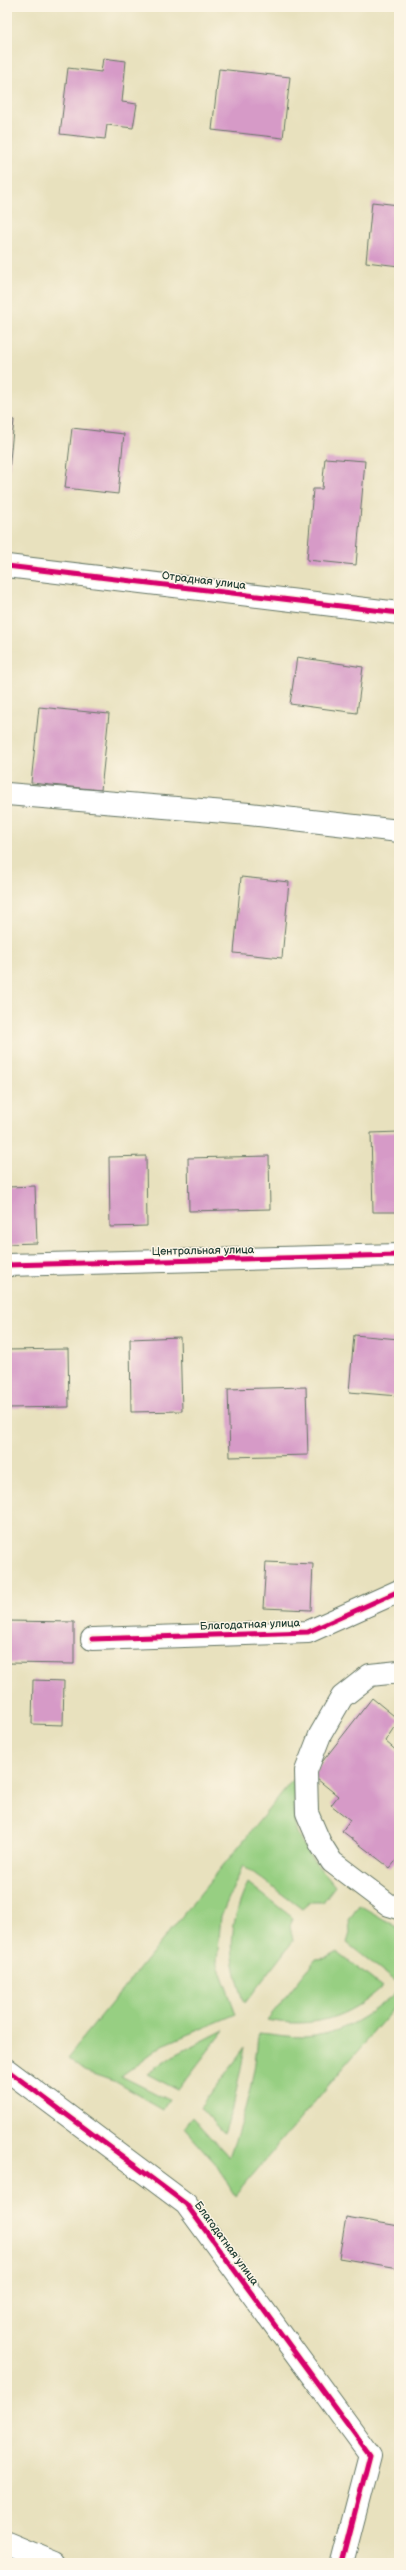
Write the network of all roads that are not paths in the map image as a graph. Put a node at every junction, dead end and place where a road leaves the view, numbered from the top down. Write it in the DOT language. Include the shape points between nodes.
graph roads {
  1 [pos="7,566"];
  2 [pos="399,613"];
  3 [pos="7,794"];
  4 [pos="399,831"];
  5 [pos="399,1255"];
  6 [pos="7,1265"];
  7 [pos="399,1591"];
  8 [pos="92,1639"];
  9 [pos="399,1672"];
  10 [pos="399,1908"];
  11 [pos="7,2070"];
  12 [pos="7,2543"];
  13 [pos="55,2563"];
  14 [pos="342,2563"];
  1 -- 2 [label="street, Отрадная улица"];
  3 -- 4 [label="street" via="248,814"];
  5 -- 6 [label="street, Центральная улица"];
  7 -- 8 [label="street, Благодатная улица" via="308,1632"];
  9 -- 10 [label="street" via="370,1674 342,1697 320,1735 306,1771 306,1799 307,1813 320,1843 332,1862 389,1905"];
  11 -- 14 [label="street, Благодатная улица" via="186,2204 370,2455"];
  12 -- 13 [label="street"];
}
